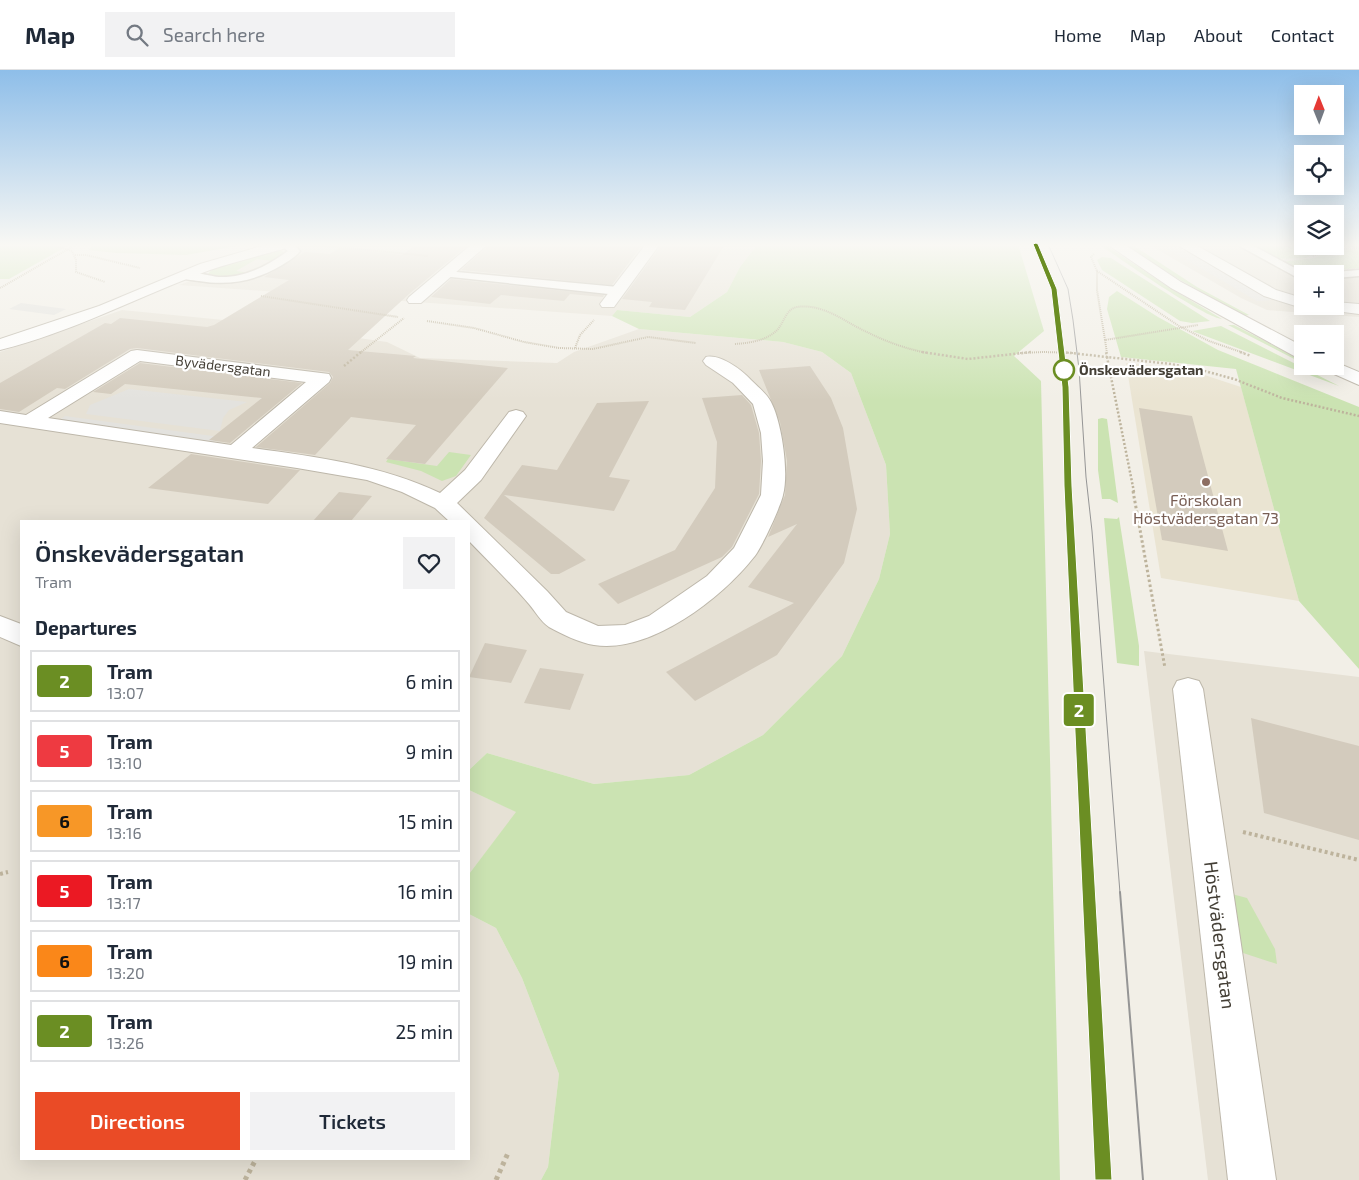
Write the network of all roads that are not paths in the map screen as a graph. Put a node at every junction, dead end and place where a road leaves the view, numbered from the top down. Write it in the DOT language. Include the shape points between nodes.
graph roads {
  1 [pos="135,296"];
  2 [pos="420,296"];
  3 [pos="614,296"];
  4 [pos="1196,296"];
  5 [pos="1279,296"];
  6 [pos="415,300"];
  7 [pos="1294,300"];
  8 [pos="608,304"];
  9 [pos="1344,308"];
  10 [pos="1359,309"];
  11 [pos="0,345"];
  12 [pos="1294,349"];
  13 [pos="706,352"];
  14 [pos="1344,372"];
  15 [pos="1359,379"];
  16 [pos="516,416"];
  17 [pos="0,418"];
  18 [pos="28,422"];
  19 [pos="235,452"];
  20 [pos="443,503"];
  21 [pos="462,520"];
  22 [pos="470,528"];
  23 [pos="0,625"];
  24 [pos="20,635"];
  25 [pos="1188,689"];
  26 [pos="1252,1180"];
  1 -- 11 [label="street"];
  2 -- 6 [label="street"];
  3 -- 8 [label="street"];
  4 -- 12 [label="street"];
  5 -- 7 [label="street"];
  9 -- 10 [label="street"];
  13 -- 22 [label="street" via="740,379 762,403 771,433 774,461 772,495 745,552 716,582 688,604 659,623 627,634 595,636 556,618"];
  14 -- 15 [label="street"];
  16 -- 20 [label="street" via="473,475"];
  17 -- 18 [label="street"];
  18 -- 19 [label="street"];
  18 -- 19 [label="street, Byvädersgatan" via="138,355 322,378"];
  19 -- 20 [label="street" via="371,474 410,487"];
  20 -- 21 [label="street"];
  23 -- 24 [label="street"];
  25 -- 26 [label="street, Höstvädersgatan"];
}
